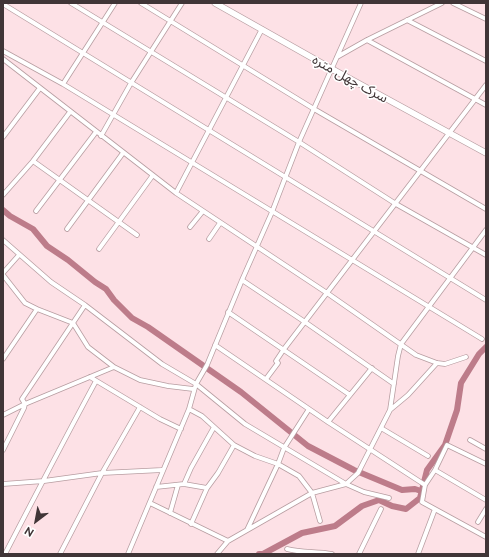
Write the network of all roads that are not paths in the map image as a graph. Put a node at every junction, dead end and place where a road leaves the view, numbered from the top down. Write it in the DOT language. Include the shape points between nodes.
graph roads {
  1 [pos="71,3"];
  2 [pos="115,3"];
  3 [pos="141,3"];
  4 [pos="182,3"];
  5 [pos="215,3"];
  6 [pos="229,3"];
  7 [pos="361,3"];
  8 [pos="441,3"];
  9 [pos="453,3"];
  10 [pos="3,4"];
  11 [pos="226,9"];
  12 [pos="486,19"];
  13 [pos="407,20"];
  14 [pos="171,21"];
  15 [pos="103,22"];
  16 [pos="262,29"];
  17 [pos="367,40"];
  18 [pos="3,51"];
  19 [pos="151,52"];
  20 [pos="84,53"];
  21 [pos="337,58"];
  22 [pos="3,59"];
  23 [pos="486,61"];
  24 [pos="243,65"];
  25 [pos="332,69"];
  26 [pos="131,83"];
  27 [pos="63,84"];
  28 [pos="486,85"];
  29 [pos="40,88"];
  30 [pos="226,98"];
  31 [pos="475,99"];
  32 [pos="486,105"];
  33 [pos="314,109"];
  34 [pos="70,112"];
  35 [pos="113,114"];
  36 [pos="209,131"];
  37 [pos="96,132"];
  38 [pos="450,133"];
  39 [pos="101,136"];
  40 [pos="3,137"];
  41 [pos="299,142"];
  42 [pos="123,153"];
  43 [pos="486,153"];
  44 [pos="33,161"];
  45 [pos="192,163"];
  46 [pos="420,171"];
  47 [pos="153,175"];
  48 [pos="285,177"];
  49 [pos="59,180"];
  50 [pos="176,193"];
  51 [pos="3,195"];
  52 [pos="88,200"];
  53 [pos="396,204"];
  54 [pos="486,209"];
  55 [pos="36,210"];
  56 [pos="203,211"];
  57 [pos="272,212"];
  58 [pos="118,222"];
  59 [pos="220,223"];
  60 [pos="190,228"];
  61 [pos="66,229"];
  62 [pos="486,230"];
  63 [pos="375,231"];
  64 [pos="137,235"];
  65 [pos="209,239"];
  66 [pos="3,240"];
  67 [pos="473,247"];
  68 [pos="257,248"];
  69 [pos="99,249"];
  70 [pos="19,254"];
  71 [pos="486,255"];
  72 [pos="352,260"];
  73 [pos="3,274"];
  74 [pos="450,278"];
  75 [pos="242,280"];
  76 [pos="327,293"];
  77 [pos="486,300"];
  78 [pos="85,305"];
  79 [pos="428,307"];
  80 [pos="37,309"];
  81 [pos="228,312"];
  82 [pos="305,322"];
  83 [pos="73,324"];
  84 [pos="482,339"];
  85 [pos="401,344"];
  86 [pos="215,345"];
  87 [pos="284,349"];
  88 [pos="466,357"];
  89 [pos="3,359"];
  90 [pos="437,363"];
  91 [pos="114,367"];
  92 [pos="372,368"];
  93 [pos="90,377"];
  94 [pos="266,379"];
  95 [pos="96,381"];
  96 [pos="196,384"];
  97 [pos="394,384"];
  98 [pos="193,389"];
  99 [pos="350,395"];
  100 [pos="25,404"];
  101 [pos="140,407"];
  102 [pos="189,409"];
  103 [pos="309,409"];
  104 [pos="390,410"];
  105 [pos="3,415"];
  106 [pos="328,422"];
  107 [pos="214,427"];
  108 [pos="381,428"];
  109 [pos="180,429"];
  110 [pos="470,440"];
  111 [pos="234,445"];
  112 [pos="284,448"];
  113 [pos="486,449"];
  114 [pos="3,450"];
  115 [pos="370,450"];
  116 [pos="428,456"];
  117 [pos="278,464"];
  118 [pos="486,464"];
  119 [pos="162,470"];
  120 [pos="435,470"];
  121 [pos="102,473"];
  122 [pos="44,481"];
  123 [pos="3,484"];
  124 [pos="184,484"];
  125 [pos="346,484"];
  126 [pos="178,485"];
  127 [pos="425,485"];
  128 [pos="156,487"];
  129 [pos="207,488"];
  130 [pos="312,493"];
  131 [pos="389,498"];
  132 [pos="486,500"];
  133 [pos="150,503"];
  134 [pos="381,509"];
  135 [pos="435,509"];
  136 [pos="486,509"];
  137 [pos="170,513"];
  138 [pos="320,521"];
  139 [pos="478,522"];
  140 [pos="191,524"];
  141 [pos="247,530"];
  142 [pos="486,537"];
  143 [pos="228,541"];
  144 [pos="287,549"];
  145 [pos="5,554"];
  146 [pos="60,554"];
  147 [pos="128,554"];
  148 [pos="217,554"];
  149 [pos="332,554"];
  150 [pos="359,554"];
  151 [pos="418,554"];
  1 -- 15 [label="street"];
  2 -- 15 [label="street"];
  3 -- 14 [label="street"];
  4 -- 14 [label="street"];
  5 -- 11 [label="street, سرک چهل متره"];
  6 -- 11 [label="street"];
  7 -- 21 [label="street"];
  8 -- 13 [label="street"];
  9 -- 12 [label="street"];
  10 -- 20 [label="street"];
  11 -- 16 [label="street, سرک چهل متره"];
  13 -- 17 [label="street"];
  13 -- 23 [label="street"];
  14 -- 19 [label="street"];
  14 -- 24 [label="street"];
  15 -- 19 [label="street"];
  15 -- 20 [label="street"];
  16 -- 24 [label="street"];
  16 -- 25 [label="street, سرک چهل متره"];
  17 -- 21 [label="street"];
  17 -- 31 [label="street"];
  18 -- 27 [label="street"];
  19 -- 26 [label="street"];
  19 -- 30 [label="street"];
  20 -- 26 [label="street"];
  20 -- 27 [label="street"];
  21 -- 25 [label="street"];
  22 -- 29 [label="street"];
  24 -- 30 [label="street"];
  24 -- 33 [label="street"];
  25 -- 33 [label="street"];
  25 -- 38 [label="street, سرک چهل متره"];
  26 -- 35 [label="street"];
  26 -- 36 [label="street"];
  27 -- 35 [label="street"];
  28 -- 31 [label="street"];
  29 -- 34 [label="street"];
  29 -- 40 [label="street"];
  30 -- 36 [label="street"];
  30 -- 41 [label="street"];
  31 -- 32 [label="street"];
  31 -- 38 [label="street"];
  33 -- 41 [label="street"];
  33 -- 46 [label="street"];
  34 -- 37 [label="street"];
  34 -- 44 [label="street"];
  35 -- 39 [label="street"];
  35 -- 45 [label="street"];
  36 -- 45 [label="street"];
  36 -- 48 [label="street"];
  37 -- 39 [label="street"];
  37 -- 49 [label="street"];
  38 -- 43 [label="street, سرک چهل متره"];
  38 -- 46 [label="street"];
  39 -- 42 [label="street"];
  41 -- 48 [label="street"];
  41 -- 53 [label="street"];
  42 -- 47 [label="street"];
  42 -- 52 [label="street"];
  44 -- 49 [label="street"];
  44 -- 51 [label="street"];
  45 -- 50 [label="street"];
  45 -- 57 [label="street"];
  46 -- 53 [label="street"];
  46 -- 54 [label="street"];
  47 -- 50 [label="street"];
  47 -- 58 [label="street"];
  48 -- 57 [label="street"];
  48 -- 63 [label="street"];
  49 -- 52 [label="street"];
  49 -- 55 [label="street"];
  50 -- 56 [label="street"];
  52 -- 58 [label="street"];
  52 -- 61 [label="street"];
  53 -- 63 [label="street"];
  53 -- 67 [label="street"];
  56 -- 59 [label="street"];
  56 -- 60 [label="street"];
  57 -- 68 [label="street"];
  57 -- 72 [label="street"];
  58 -- 64 [label="street"];
  58 -- 69 [label="street"];
  59 -- 65 [label="street"];
  59 -- 68 [label="street"];
  62 -- 67 [label="street"];
  63 -- 72 [label="street"];
  63 -- 74 [label="street"];
  66 -- 70 [label="street"];
  67 -- 71 [label="street"];
  67 -- 74 [label="street"];
  68 -- 75 [label="street"];
  68 -- 76 [label="street"];
  70 -- 73 [label="street"];
  70 -- 78 [label="street" via="51,282"];
  72 -- 76 [label="street"];
  72 -- 79 [label="street"];
  73 -- 80 [label="street" via="25,303"];
  74 -- 77 [label="street"];
  74 -- 79 [label="street"];
  75 -- 81 [label="street"];
  75 -- 82 [label="street"];
  76 -- 82 [label="street"];
  76 -- 85 [label="street"];
  78 -- 83 [label="street"];
  78 -- 96 [label="street" via="162,364"];
  79 -- 84 [label="street"];
  79 -- 85 [label="street"];
  80 -- 83 [label="street"];
  80 -- 89 [label="street"];
  81 -- 86 [label="street"];
  81 -- 87 [label="street"];
  82 -- 87 [label="street"];
  82 -- 92 [label="street"];
  83 -- 91 [label="street" via="88,347"];
  83 -- 100 [label="street" via="22,399"];
  85 -- 90 [label="street" via="416,355"];
  85 -- 97 [label="street"];
  86 -- 94 [label="street"];
  86 -- 96 [label="street"];
  87 -- 94 [label="street" via="276,361 278,363"];
  87 -- 99 [label="street"];
  88 -- 90 [label="street" via="445,364"];
  90 -- 104 [label="street" via="408,395"];
  91 -- 93 [label="street"];
  91 -- 98 [label="street" via="140,380"];
  92 -- 97 [label="street"];
  92 -- 99 [label="street"];
  93 -- 95 [label="street"];
  93 -- 100 [label="street"];
  94 -- 103 [label="street"];
  95 -- 101 [label="street"];
  95 -- 122 [label="street"];
  96 -- 98 [label="street"];
  96 -- 112 [label="street" via="245,424"];
  97 -- 104 [label="street"];
  98 -- 102 [label="street"];
  99 -- 106 [label="street"];
  100 -- 105 [label="street"];
  100 -- 114 [label="street"];
  101 -- 109 [label="street"];
  101 -- 121 [label="street"];
  102 -- 107 [label="street"];
  102 -- 109 [label="street"];
  103 -- 106 [label="street"];
  103 -- 112 [label="street"];
  104 -- 108 [label="street"];
  106 -- 115 [label="street"];
  107 -- 111 [label="street"];
  107 -- 124 [label="street"];
  108 -- 115 [label="street"];
  108 -- 116 [label="street"];
  109 -- 119 [label="street"];
  110 -- 113 [label="street"];
  111 -- 117 [label="street"];
  111 -- 129 [label="street"];
  112 -- 117 [label="street"];
  112 -- 125 [label="street"];
  115 -- 125 [label="street" via="360,470"];
  115 -- 127 [label="street"];
  117 -- 130 [label="street" via="299,476"];
  117 -- 141 [label="street"];
  118 -- 120 [label="street" via="447,445"];
  119 -- 121 [label="street"];
  119 -- 128 [label="street"];
  120 -- 127 [label="street"];
  120 -- 132 [label="street"];
  121 -- 122 [label="street"];
  121 -- 146 [label="street"];
  122 -- 123 [label="street"];
  122 -- 145 [label="street"];
  124 -- 126 [label="street"];
  124 -- 129 [label="street"];
  125 -- 130 [label="street"];
  125 -- 131 [label="street" via="364,492"];
  126 -- 128 [label="street"];
  126 -- 137 [label="street"];
  127 -- 135 [label="street" via="422,502"];
  128 -- 133 [label="street"];
  129 -- 140 [label="street"];
  130 -- 138 [label="street"];
  130 -- 141 [label="street"];
  133 -- 137 [label="street"];
  133 -- 147 [label="street"];
  134 -- 150 [label="street"];
  135 -- 142 [label="street"];
  135 -- 151 [label="street"];
  136 -- 139 [label="street"];
  137 -- 140 [label="street"];
  140 -- 143 [label="street"];
  141 -- 143 [label="street"];
  143 -- 148 [label="street"];
  144 -- 149 [label="street"];
}
